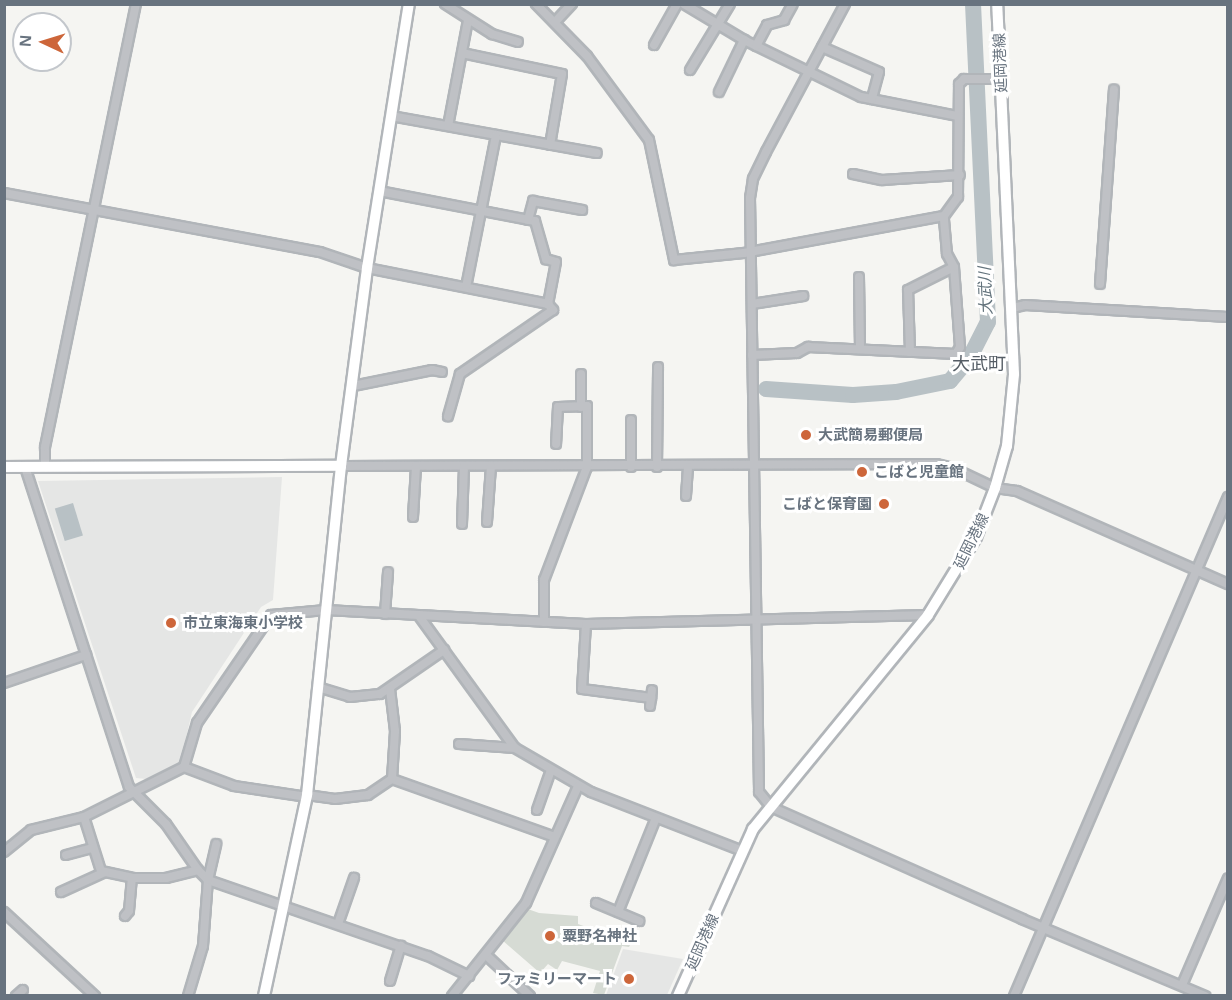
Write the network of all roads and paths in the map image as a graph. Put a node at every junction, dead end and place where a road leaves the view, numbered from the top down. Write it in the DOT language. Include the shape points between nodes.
graph roads {
  1 [pos="136,4"];
  2 [pos="409,4"];
  3 [pos="445,4"];
  4 [pos="536,4"];
  5 [pos="572,4"];
  6 [pos="677,4"];
  7 [pos="684,4"];
  8 [pos="730,4"];
  9 [pos="793,4"];
  10 [pos="846,4"];
  11 [pos="997,4"];
  12 [pos="468,20"];
  13 [pos="555,21"];
  14 [pos="716,25"];
  15 [pos="744,40"];
  16 [pos="518,42"];
  17 [pos="654,45"];
  18 [pos="756,46"];
  19 [pos="822,47"];
  20 [pos="462,53"];
  21 [pos="690,70"];
  22 [pos="809,72"];
  23 [pos="1000,80"];
  24 [pos="1114,90"];
  25 [pos="719,92"];
  26 [pos="872,99"];
  27 [pos="391,116"];
  28 [pos="958,116"];
  29 [pos="448,126"];
  30 [pos="496,135"];
  31 [pos="550,145"];
  32 [pos="597,153"];
  33 [pos="853,174"];
  34 [pos="960,175"];
  35 [pos="379,191"];
  36 [pos="4,193"];
  37 [pos="582,210"];
  38 [pos="95,211"];
  39 [pos="481,213"];
  40 [pos="944,216"];
  41 [pos="528,219"];
  42 [pos="751,251"];
  43 [pos="367,267"];
  44 [pos="954,267"];
  45 [pos="859,277"];
  46 [pos="1100,284"];
  47 [pos="466,287"];
  48 [pos="803,296"];
  49 [pos="548,304"];
  50 [pos="752,304"];
  51 [pos="1012,308"];
  52 [pos="1227,317"];
  53 [pos="860,349"];
  54 [pos="910,352"];
  55 [pos="753,355"];
  56 [pos="658,367"];
  57 [pos="442,372"];
  58 [pos="581,374"];
  59 [pos="353,386"];
  60 [pos="581,407"];
  61 [pos="448,417"];
  62 [pos="631,420"];
  63 [pos="556,444"];
  64 [pos="341,466"];
  65 [pos="416,466"];
  66 [pos="464,466"];
  67 [pos="491,466"];
  68 [pos="4,467"];
  69 [pos="25,467"];
  70 [pos="45,467"];
  71 [pos="587,467"];
  72 [pos="631,467"];
  73 [pos="657,467"];
  74 [pos="688,467"];
  75 [pos="756,467"];
  76 [pos="995,488"];
  77 [pos="686,496"];
  78 [pos="1227,498"];
  79 [pos="413,517"];
  80 [pos="487,522"];
  81 [pos="462,524"];
  82 [pos="388,572"];
  83 [pos="1195,572"];
  84 [pos="1227,584"];
  85 [pos="326,610"];
  86 [pos="386,614"];
  87 [pos="928,615"];
  88 [pos="419,616"];
  89 [pos="758,619"];
  90 [pos="544,622"];
  91 [pos="586,624"];
  92 [pos="444,650"];
  93 [pos="86,655"];
  94 [pos="4,683"];
  95 [pos="321,688"];
  96 [pos="390,689"];
  97 [pos="651,698"];
  98 [pos="459,744"];
  99 [pos="515,748"];
  100 [pos="183,767"];
  101 [pos="551,770"];
  102 [pos="392,779"];
  103 [pos="578,786"];
  104 [pos="133,791"];
  105 [pos="307,796"];
  106 [pos="771,807"];
  107 [pos="537,810"];
  108 [pos="84,817"];
  109 [pos="656,818"];
  110 [pos="555,837"];
  111 [pos="216,844"];
  112 [pos="93,848"];
  113 [pos="742,851"];
  114 [pos="4,852"];
  115 [pos="66,855"];
  116 [pos="198,870"];
  117 [pos="105,872"];
  118 [pos="132,878"];
  119 [pos="354,878"];
  120 [pos="1227,878"];
  121 [pos="208,880"];
  122 [pos="61,892"];
  123 [pos="596,903"];
  124 [pos="283,905"];
  125 [pos="4,912"];
  126 [pos="618,912"];
  127 [pos="125,916"];
  128 [pos="639,921"];
  129 [pos="338,924"];
  130 [pos="1043,928"];
  131 [pos="401,946"];
  132 [pos="486,955"];
  133 [pos="469,976"];
  134 [pos="390,981"];
  135 [pos="1182,985"];
  136 [pos="95,996"];
  137 [pos="188,996"];
  138 [pos="264,996"];
  139 [pos="453,996"];
  140 [pos="530,996"];
  141 [pos="678,996"];
  142 [pos="1014,996"];
  143 [pos="1205,996"];
  1 -- 38 [label="street"];
  2 -- 27 [label="street"];
  3 -- 12 [label="street"];
  4 -- 13 [label="street"];
  5 -- 13 [label="street"];
  6 -- 17 [label="street"];
  7 -- 14 [label="street"];
  8 -- 14 [label="street"];
  9 -- 18 [label="street" via="784,20 767,25"];
  10 -- 19 [label="street"];
  11 -- 23 [label="street, 延岡港線"];
  12 -- 16 [label="street" via="492,34"];
  12 -- 20 [label="street"];
  13 -- 42 [label="street" via="587,56 649,140 674,260"];
  14 -- 15 [label="street"];
  14 -- 21 [label="street"];
  15 -- 18 [label="street"];
  15 -- 25 [label="street"];
  18 -- 22 [label="street"];
  19 -- 22 [label="street"];
  19 -- 26 [label="street" via="879,72"];
  20 -- 29 [label="street"];
  20 -- 31 [label="street" via="562,74"];
  22 -- 26 [label="street"];
  22 -- 42 [label="street" via="753,179"];
  23 -- 28 [label="street" via="964,79 959,84"];
  23 -- 51 [label="street, 延岡港線"];
  24 -- 46 [label="street"];
  26 -- 28 [label="street"];
  27 -- 29 [label="street"];
  27 -- 35 [label="street"];
  28 -- 34 [label="street"];
  29 -- 30 [label="street"];
  30 -- 31 [label="street"];
  30 -- 39 [label="street"];
  31 -- 32 [label="street"];
  33 -- 34 [label="street" via="882,180"];
  34 -- 40 [label="street" via="958,197"];
  35 -- 39 [label="street"];
  35 -- 43 [label="street"];
  36 -- 38 [label="street"];
  37 -- 41 [label="street" via="532,201"];
  38 -- 43 [label="street" via="320,252"];
  38 -- 70 [label="street" via="45,447"];
  39 -- 41 [label="street"];
  39 -- 47 [label="street"];
  40 -- 42 [label="street"];
  40 -- 44 [label="street" via="946,254"];
  41 -- 49 [label="street" via="535,220 546,259 556,262"];
  42 -- 50 [label="street"];
  43 -- 47 [label="street"];
  43 -- 59 [label="street"];
  44 -- 54 [label="street" via="908,290"];
  44 -- 54 [label="street" via="960,347 956,354"];
  45 -- 53 [label="street"];
  47 -- 49 [label="street"];
  48 -- 50 [label="street"];
  49 -- 61 [label="street" via="553,310 460,374"];
  50 -- 55 [label="street"];
  51 -- 52 [label="street" via="1024,305"];
  51 -- 76 [label="street, 延岡港線" via="1012,404"];
  53 -- 54 [label="street"];
  53 -- 55 [label="street" via="808,347 797,353"];
  55 -- 75 [label="street"];
  56 -- 73 [label="street"];
  57 -- 59 [label="street" via="432,370"];
  58 -- 60 [label="street"];
  59 -- 64 [label="street"];
  60 -- 63 [label="street" via="558,407"];
  60 -- 71 [label="street" via="587,406"];
  62 -- 72 [label="street"];
  64 -- 65 [label="street"];
  64 -- 70 [label="street"];
  64 -- 85 [label="street"];
  65 -- 66 [label="street"];
  65 -- 79 [label="street"];
  66 -- 67 [label="street"];
  66 -- 81 [label="street"];
  67 -- 71 [label="street"];
  67 -- 80 [label="street"];
  68 -- 69 [label="street"];
  69 -- 70 [label="street"];
  69 -- 93 [label="street"];
  71 -- 72 [label="street"];
  71 -- 90 [label="street" via="544,580"];
  72 -- 73 [label="street"];
  73 -- 74 [label="street"];
  74 -- 75 [label="street"];
  74 -- 77 [label="street"];
  75 -- 76 [label="street" via="936,464"];
  75 -- 89 [label="street"];
  76 -- 83 [label="street" via="1017,491"];
  76 -- 87 [label="street, 延岡港線" via="976,537"];
  78 -- 83 [label="street"];
  82 -- 86 [label="street"];
  83 -- 84 [label="street"];
  83 -- 130 [label="street"];
  85 -- 86 [label="street"];
  85 -- 95 [label="street"];
  85 -- 100 [label="street" via="271,615 197,723"];
  86 -- 88 [label="street"];
  87 -- 89 [label="street"];
  87 -- 106 [label="street, 延岡港線"];
  88 -- 90 [label="street"];
  88 -- 92 [label="street"];
  89 -- 91 [label="street"];
  89 -- 106 [label="street" via="759,792"];
  90 -- 91 [label="street"];
  91 -- 97 [label="street" via="582,688"];
  92 -- 96 [label="street"];
  92 -- 99 [label="street"];
  93 -- 94 [label="street"];
  93 -- 104 [label="street"];
  95 -- 96 [label="street" via="361,698"];
  95 -- 105 [label="street"];
  96 -- 102 [label="street" via="395,731"];
  98 -- 99 [label="street"];
  99 -- 101 [label="street"];
  100 -- 104 [label="street"];
  100 -- 105 [label="street" via="234,786"];
  101 -- 103 [label="street"];
  101 -- 107 [label="street"];
  102 -- 105 [label="street" via="381,789 363,796"];
  102 -- 110 [label="street"];
  103 -- 109 [label="street"];
  103 -- 110 [label="street"];
  104 -- 108 [label="street"];
  104 -- 116 [label="street" via="166,824"];
  105 -- 124 [label="street"];
  106 -- 113 [label="street, 延岡港線"];
  106 -- 130 [label="street"];
  108 -- 112 [label="street"];
  108 -- 114 [label="street" via="30,830"];
  109 -- 113 [label="street"];
  109 -- 126 [label="street"];
  110 -- 132 [label="street" via="526,903"];
  111 -- 121 [label="street"];
  112 -- 115 [label="street"];
  112 -- 117 [label="street" via="101,871"];
  113 -- 141 [label="street, 延岡港線"];
  116 -- 118 [label="street" via="175,877"];
  116 -- 121 [label="street"];
  117 -- 118 [label="street"];
  117 -- 122 [label="street"];
  118 -- 127 [label="street" via="129,911"];
  119 -- 129 [label="street"];
  120 -- 135 [label="street"];
  121 -- 124 [label="street"];
  121 -- 137 [label="street" via="203,946"];
  123 -- 126 [label="street"];
  124 -- 129 [label="street"];
  124 -- 138 [label="street"];
  125 -- 136 [label="street"];
  126 -- 128 [label="street"];
  129 -- 131 [label="street"];
  130 -- 135 [label="street"];
  130 -- 142 [label="street"];
  131 -- 133 [label="street"];
  131 -- 134 [label="street"];
  132 -- 133 [label="street"];
  132 -- 140 [label="street"];
  133 -- 139 [label="street"];
  135 -- 143 [label="street"];
}
